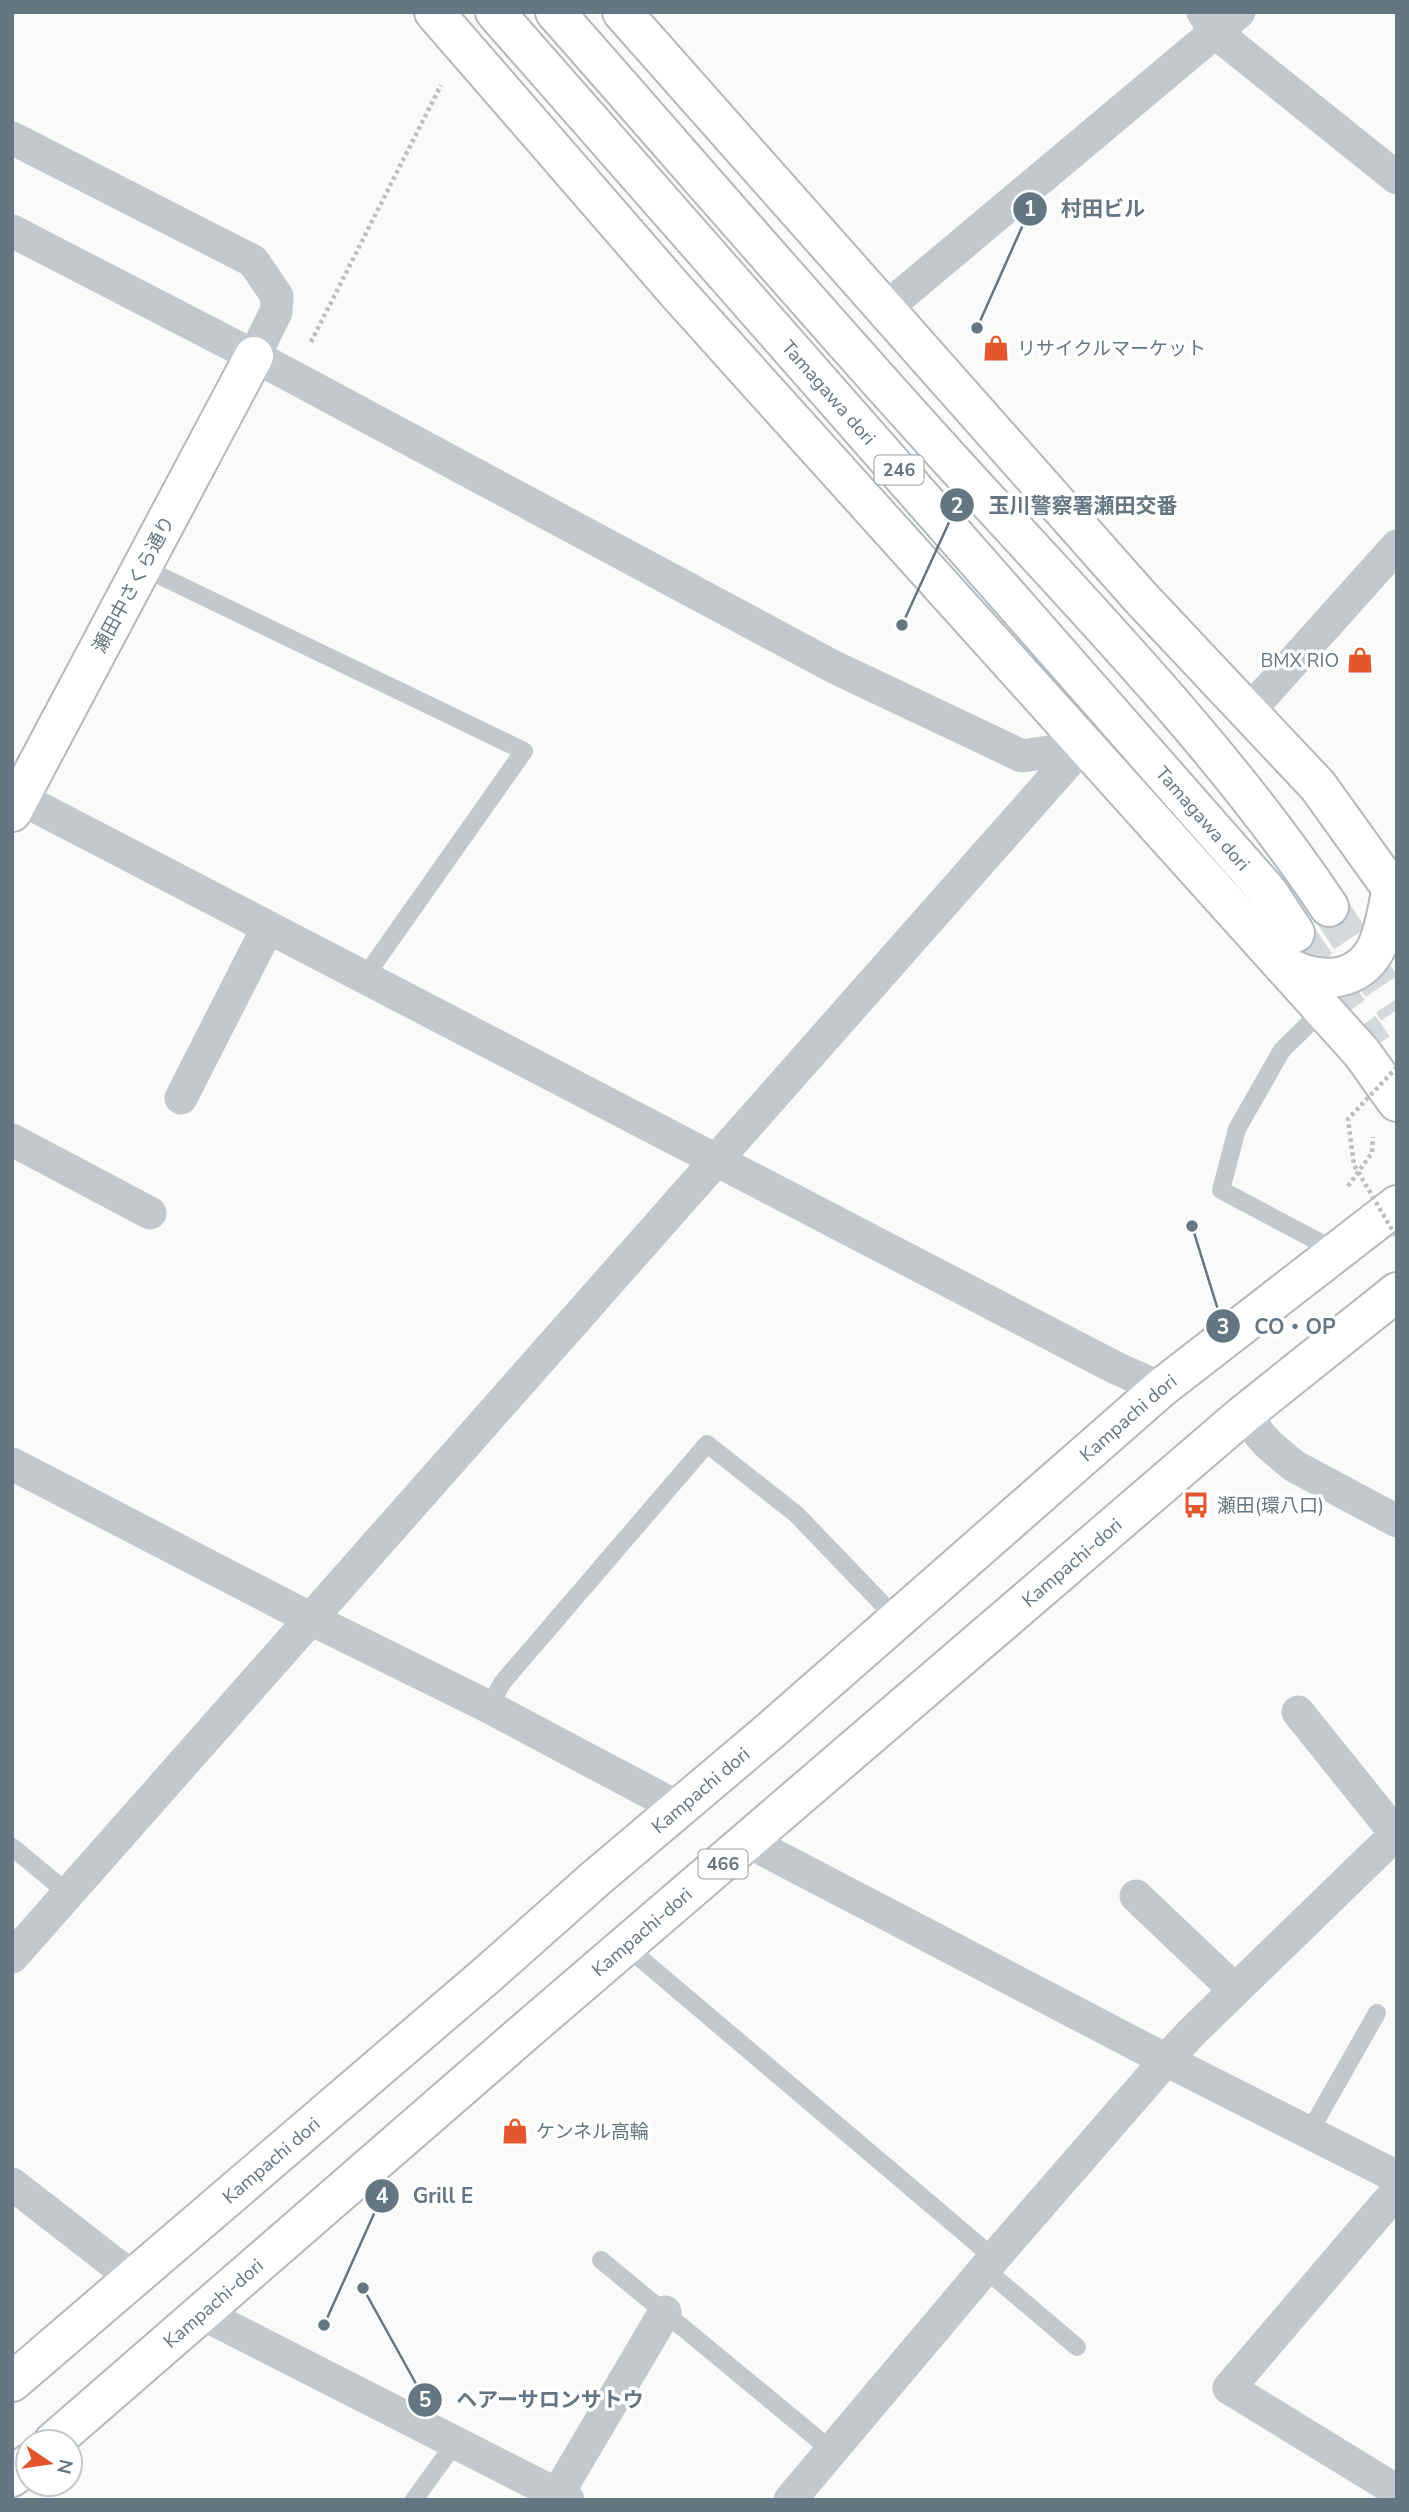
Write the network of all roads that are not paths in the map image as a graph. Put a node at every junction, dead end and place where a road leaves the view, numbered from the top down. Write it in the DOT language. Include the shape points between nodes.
graph roads {
  1 [pos="434,12"];
  2 [pos="495,12"];
  3 [pos="555,12"];
  4 [pos="622,12"];
  5 [pos="1219,19"];
  6 [pos="12,138"];
  7 [pos="1397,178"];
  8 [pos="12,231"];
  9 [pos="886,308"];
  10 [pos="254,356"];
  11 [pos="1397,546"];
  12 [pos="142,567"];
  13 [pos="1249,711"];
  14 [pos="1084,744"];
  15 [pos="15,801"];
  16 [pos="1395,878"];
  17 [pos="1329,907"];
  18 [pos="268,927"];
  19 [pos="1286,947"];
  20 [pos="364,978"];
  21 [pos="1323,1010"];
  22 [pos="181,1098"];
  23 [pos="1377,1110"];
  24 [pos="12,1140"];
  25 [pos="716,1162"];
  26 [pos="1397,1205"];
  27 [pos="150,1213"];
  28 [pos="1336,1251"];
  29 [pos="1397,1292"];
  30 [pos="1397,1322"];
  31 [pos="1349,1330"];
  32 [pos="1161,1388"];
  33 [pos="1243,1415"];
  34 [pos="12,1464"];
  35 [pos="1397,1521"];
  36 [pos="311,1619"];
  37 [pos="898,1620"];
  38 [pos="489,1707"];
  39 [pos="1297,1712"];
  40 [pos="679,1808"];
  41 [pos="1396,1834"];
  42 [pos="749,1842"];
  43 [pos="12,1847"];
  44 [pos="69,1894"];
  45 [pos="1136,1896"];
  46 [pos="627,1947"];
  47 [pos="12,1957"];
  48 [pos="1235,1990"];
  49 [pos="1377,2013"];
  50 [pos="1166,2060"];
  51 [pos="1310,2132"];
  52 [pos="1397,2177"];
  53 [pos="12,2184"];
  54 [pos="1397,2191"];
  55 [pos="601,2260"];
  56 [pos="989,2264"];
  57 [pos="133,2278"];
  58 [pos="665,2312"];
  59 [pos="201,2313"];
  60 [pos="1077,2347"];
  61 [pos="12,2382"];
  62 [pos="69,2428"];
  63 [pos="455,2443"];
  64 [pos="831,2450"];
  65 [pos="1397,2491"];
  66 [pos="562,2497"];
  67 [pos="414,2500"];
  68 [pos="790,2500"];
  1 -- 14 [label="main road, 246" via="676,291"];
  2 -- 19 [label="main road, Tamagawa dori / 246" via="1259,882"];
  3 -- 17 [label="main road, 246" via="931,439 1179,711"];
  4 -- 9 [label="main road"];
  5 -- 7 [label="street"];
  5 -- 9 [label="street"];
  6 -- 10 [label="street" via="253,261 277,296 276,312"];
  8 -- 10 [label="street"];
  9 -- 13 [label="main road" via="1141,598"];
  10 -- 12 [label="main road, 瀬田中さくら通り"];
  10 -- 14 [label="street" via="834,667 1023,756"];
  11 -- 13 [label="street"];
  12 -- 15 [label="main road, 瀬田中さくら通り"];
  12 -- 20 [label="lane" via="524,751"];
  13 -- 16 [label="main road"];
  14 -- 19 [label="main road, 246"];
  14 -- 25 [label="street"];
  15 -- 18 [label="street"];
  16 -- 19 [label="main road" via="1374,952 1357,970 1337,978 1295,972"];
  18 -- 20 [label="street"];
  18 -- 22 [label="street"];
  19 -- 21 [label="main road, 246"];
  20 -- 25 [label="street"];
  21 -- 23 [label="main road, 246" via="1362,1052"];
  21 -- 28 [label="lane" via="1282,1050 1269,1072 1237,1129 1220,1189"];
  24 -- 27 [label="street"];
  25 -- 32 [label="street"];
  25 -- 36 [label="street"];
  26 -- 28 [label="main road, Kampachi dori"];
  28 -- 32 [label="main road, Kampachi dori"];
  29 -- 31 [label="main road, Kampachi-dori / 466"];
  30 -- 31 [label="main road"];
  31 -- 33 [label="main road, Kampachi-dori / 466"];
  32 -- 37 [label="main road, Kampachi dori"];
  33 -- 35 [label="street" via="1294,1466"];
  33 -- 42 [label="main road, Kampachi-dori / 466"];
  34 -- 36 [label="street"];
  36 -- 38 [label="street"];
  36 -- 44 [label="street"];
  37 -- 38 [label="lane" via="796,1514 707,1444 502,1683"];
  37 -- 40 [label="main road, Kampachi dori"];
  38 -- 40 [label="street"];
  39 -- 41 [label="street"];
  40 -- 57 [label="main road, Kampachi dori"];
  41 -- 48 [label="street"];
  42 -- 46 [label="main road, Kampachi-dori / 466"];
  42 -- 50 [label="street"];
  43 -- 44 [label="lane"];
  44 -- 47 [label="street"];
  45 -- 48 [label="street"];
  46 -- 56 [label="lane"];
  46 -- 59 [label="main road, Kampachi-dori / 466"];
  48 -- 50 [label="street"];
  49 -- 51 [label="lane"];
  50 -- 51 [label="street"];
  50 -- 56 [label="street"];
  51 -- 52 [label="street"];
  53 -- 57 [label="street"];
  54 -- 65 [label="street" via="1230,2388"];
  55 -- 58 [label="lane"];
  56 -- 60 [label="lane"];
  56 -- 64 [label="street"];
  57 -- 61 [label="main road, Kampachi dori"];
  58 -- 64 [label="lane"];
  58 -- 66 [label="street"];
  59 -- 62 [label="main road, Kampachi-dori / 466"];
  59 -- 63 [label="street"];
  63 -- 66 [label="street"];
  63 -- 67 [label="lane"];
  64 -- 68 [label="street"];
}
